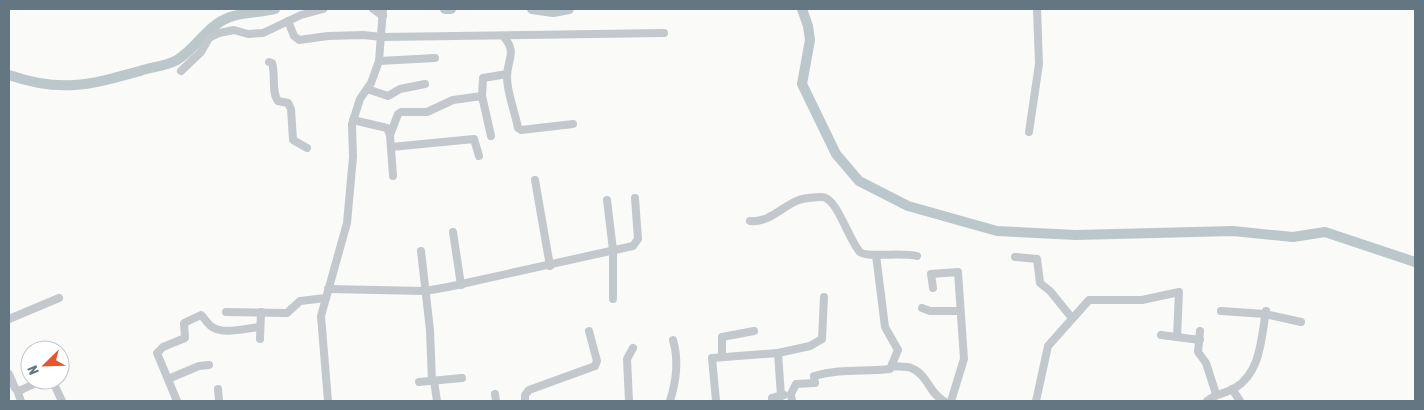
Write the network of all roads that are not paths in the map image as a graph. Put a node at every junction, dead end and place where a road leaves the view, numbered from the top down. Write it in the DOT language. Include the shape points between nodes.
graph roads {
  1 [pos="323,9"];
  2 [pos="373,9"];
  3 [pos="1038,9"];
  4 [pos="383,11"];
  5 [pos="288,21"];
  6 [pos="664,33"];
  7 [pos="503,36"];
  8 [pos="382,37"];
  9 [pos="435,58"];
  10 [pos="268,62"];
  11 [pos="379,62"];
  12 [pos="181,71"];
  13 [pos="508,74"];
  14 [pos="425,84"];
  15 [pos="367,89"];
  16 [pos="482,96"];
  17 [pos="353,120"];
  18 [pos="573,124"];
  19 [pos="1029,132"];
  20 [pos="390,135"];
  21 [pos="491,136"];
  22 [pos="391,147"];
  23 [pos="306,148"];
  24 [pos="479,156"];
  25 [pos="393,176"];
  26 [pos="535,180"];
  27 [pos="634,198"];
  28 [pos="607,200"];
  29 [pos="750,221"];
  30 [pos="453,232"];
  31 [pos="613,250"];
  32 [pos="421,251"];
  33 [pos="876,255"];
  34 [pos="916,256"];
  35 [pos="1015,257"];
  36 [pos="550,266"];
  37 [pos="461,285"];
  38 [pos="933,288"];
  39 [pos="328,289"];
  40 [pos="425,291"];
  41 [pos="824,296"];
  42 [pos="59,298"];
  43 [pos="326,298"];
  44 [pos="613,299"];
  45 [pos="922,308"];
  46 [pos="960,311"];
  47 [pos="1221,311"];
  48 [pos="226,312"];
  49 [pos="261,312"];
  50 [pos="1266,313"];
  51 [pos="1072,318"];
  52 [pos="9,319"];
  53 [pos="1301,322"];
  54 [pos="260,327"];
  55 [pos="589,331"];
  56 [pos="754,331"];
  57 [pos="1200,331"];
  58 [pos="1161,335"];
  59 [pos="1177,337"];
  60 [pos="260,340"];
  61 [pos="673,340"];
  62 [pos="1200,340"];
  63 [pos="633,348"];
  64 [pos="778,353"];
  65 [pos="722,357"];
  66 [pos="209,365"];
  67 [pos="892,366"];
  68 [pos="9,374"];
  69 [pos="462,378"];
  70 [pos="168,379"];
  71 [pos="433,381"];
  72 [pos="419,382"];
  73 [pos="20,389"];
  74 [pos="218,389"];
  75 [pos="17,390"];
  76 [pos="1232,390"];
  77 [pos="1216,394"];
  78 [pos="781,396"];
  79 [pos="791,397"];
  80 [pos="935,397"];
  81 [pos="21,401"];
  82 [pos="178,401"];
  83 [pos="219,401"];
  84 [pos="328,401"];
  85 [pos="437,401"];
  86 [pos="525,401"];
  87 [pos="629,401"];
  88 [pos="670,401"];
  89 [pos="716,401"];
  90 [pos="772,401"];
  91 [pos="926,401"];
  92 [pos="944,401"];
  93 [pos="951,401"];
  94 [pos="1036,401"];
  95 [pos="1207,401"];
  96 [pos="1240,401"];
  1 -- 5 [label="street"];
  2 -- 4 [label="street"];
  3 -- 19 [label="street" via="1040,64"];
  4 -- 8 [label="street"];
  5 -- 8 [label="street" via="299,40 328,36"];
  5 -- 12 [label="street" via="256,34 234,30 219,33 209,38 201,52"];
  6 -- 7 [label="street"];
  7 -- 8 [label="street"];
  7 -- 13 [label="street" via="511,53"];
  8 -- 11 [label="street"];
  9 -- 11 [label="street"];
  10 -- 23 [label="street" via="274,68 275,97 291,108 293,140"];
  11 -- 15 [label="street"];
  13 -- 16 [label="street" via="483,78"];
  13 -- 18 [label="street" via="518,128"];
  14 -- 15 [label="street" via="400,88 388,96"];
  15 -- 17 [label="street"];
  16 -- 20 [label="street" via="453,100 427,112 401,112"];
  16 -- 21 [label="street"];
  17 -- 20 [label="street" via="387,128"];
  17 -- 39 [label="street" via="353,157 346,223"];
  20 -- 22 [label="street"];
  22 -- 24 [label="street" via="474,139"];
  22 -- 25 [label="street"];
  26 -- 36 [label="street"];
  27 -- 31 [label="street" via="637,242"];
  28 -- 31 [label="street"];
  29 -- 33 [label="street" via="762,221 801,199 827,198 836,207 839,218 861,254"];
  30 -- 37 [label="street"];
  31 -- 36 [label="street"];
  31 -- 44 [label="street"];
  32 -- 40 [label="street"];
  33 -- 34 [label="street"];
  33 -- 67 [label="street" via="885,326 898,350"];
  35 -- 51 [label="street" via="1037,259 1040,283"];
  36 -- 37 [label="street"];
  37 -- 40 [label="street"];
  38 -- 46 [label="street" via="931,274 958,272"];
  39 -- 40 [label="street"];
  39 -- 43 [label="street"];
  40 -- 71 [label="street"];
  41 -- 64 [label="street" via="822,339 810,346"];
  42 -- 52 [label="street"];
  43 -- 49 [label="street" via="300,301 287,313"];
  43 -- 84 [label="street" via="321,316"];
  45 -- 46 [label="street"];
  46 -- 93 [label="street" via="964,359"];
  47 -- 50 [label="street"];
  48 -- 49 [label="street"];
  49 -- 54 [label="street"];
  50 -- 53 [label="street"];
  50 -- 76 [label="street" via="1255,368 1247,380"];
  51 -- 59 [label="street" via="1089,300 1142,300 1180,292"];
  51 -- 94 [label="street" via="1048,346"];
  54 -- 60 [label="street"];
  54 -- 70 [label="street" via="220,329 210,326 201,314 185,322 185,338 157,353"];
  55 -- 86 [label="street" via="597,361 595,366 529,390"];
  56 -- 65 [label="street" via="722,337"];
  57 -- 62 [label="street"];
  58 -- 59 [label="street"];
  59 -- 62 [label="street"];
  61 -- 88 [label="street" via="676,372"];
  62 -- 77 [label="street" via="1198,352 1206,362"];
  63 -- 87 [label="street" via="627,359"];
  64 -- 65 [label="street"];
  64 -- 78 [label="street"];
  65 -- 89 [label="street" via="712,358"];
  66 -- 70 [label="street"];
  67 -- 79 [label="street" via="869,372 847,369 814,376 815,383 796,384"];
  67 -- 80 [label="street" via="912,368 924,378"];
  68 -- 75 [label="street"];
  69 -- 71 [label="street"];
  70 -- 82 [label="street"];
  71 -- 72 [label="street"];
  71 -- 85 [label="street"];
  73 -- 75 [label="street"];
  74 -- 83 [label="street"];
  75 -- 81 [label="street"];
  76 -- 77 [label="street"];
  76 -- 96 [label="street"];
  77 -- 95 [label="street"];
  78 -- 79 [label="street"];
  78 -- 90 [label="street" via="772,398"];
  80 -- 91 [label="street"];
  80 -- 92 [label="street"];
}
